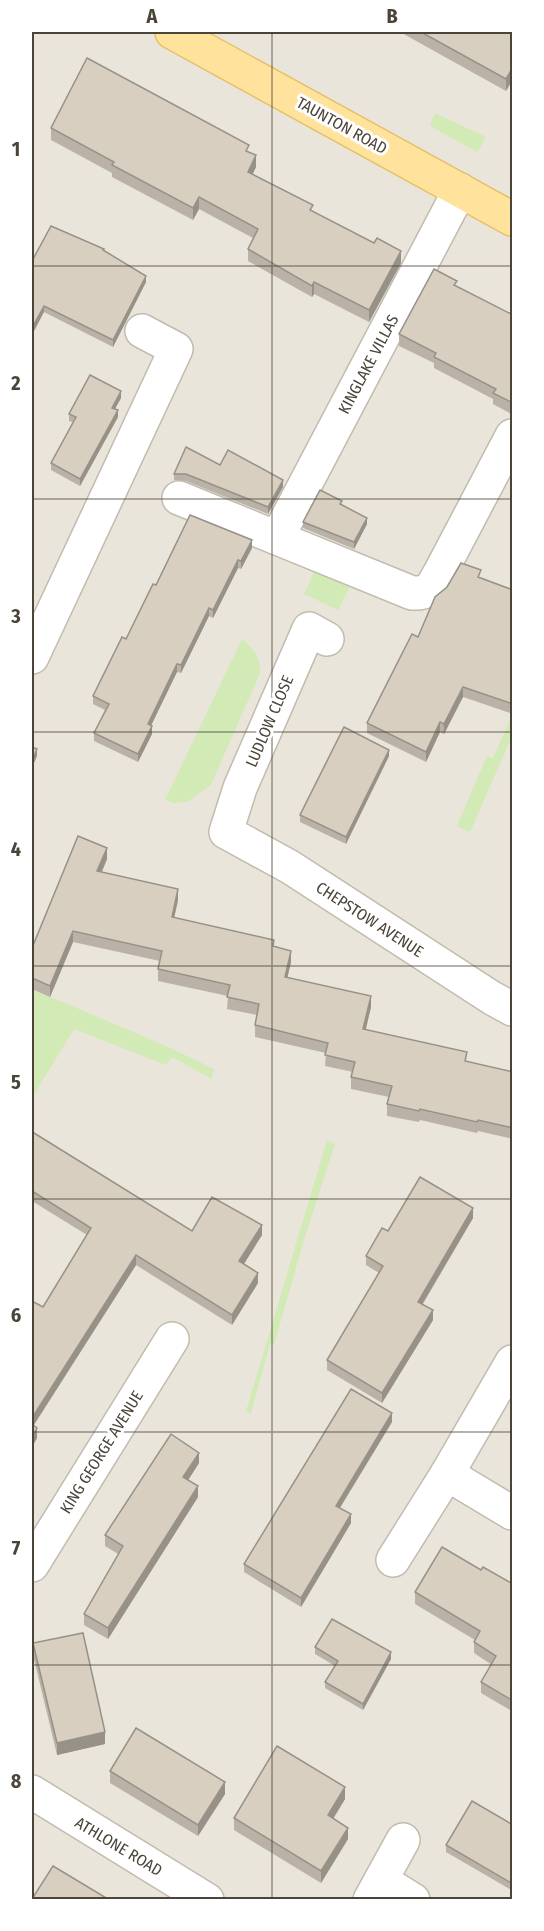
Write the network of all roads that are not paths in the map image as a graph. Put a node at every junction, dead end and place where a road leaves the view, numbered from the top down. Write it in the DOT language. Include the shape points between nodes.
graph roads {
  1 [pos="172,32"];
  2 [pos="460,190"];
  3 [pos="513,219"];
  4 [pos="142,332"];
  5 [pos="513,436"];
  6 [pos="179,498"];
  7 [pos="277,538"];
  8 [pos="327,639"];
  9 [pos="32,657"];
  10 [pos="226,832"];
  11 [pos="513,1009"];
  12 [pos="172,1339"];
  13 [pos="513,1362"];
  14 [pos="447,1474"];
  15 [pos="513,1514"];
  16 [pos="393,1560"];
  17 [pos="32,1565"];
  18 [pos="32,1792"];
  19 [pos="403,1840"];
  20 [pos="376,1890"];
  21 [pos="207,1899"];
  22 [pos="413,1899"];
  1 -- 2 [label="main road, TAUNTON ROAD"];
  2 -- 3 [label="main road, TAUNTON ROAD"];
  2 -- 7 [label="street, KINGLAKE VILLAS"];
  4 -- 9 [label="street" via="176,349"];
  5 -- 7 [label="street" via="441,571 430,590 423,594 412,593"];
  6 -- 7 [label="street"];
  8 -- 10 [label="street, LUDLOW CLOSE" via="309,629 244,778"];
  10 -- 11 [label="street, CHEPSTOW AVENUE" via="290,867"];
  12 -- 17 [label="street, KING GEORGE AVENUE"];
  13 -- 14 [label="street"];
  14 -- 15 [label="street"];
  14 -- 16 [label="street"];
  18 -- 21 [label="street, ATHLONE ROAD"];
  19 -- 20 [label="street"];
  20 -- 22 [label="street"];
}
